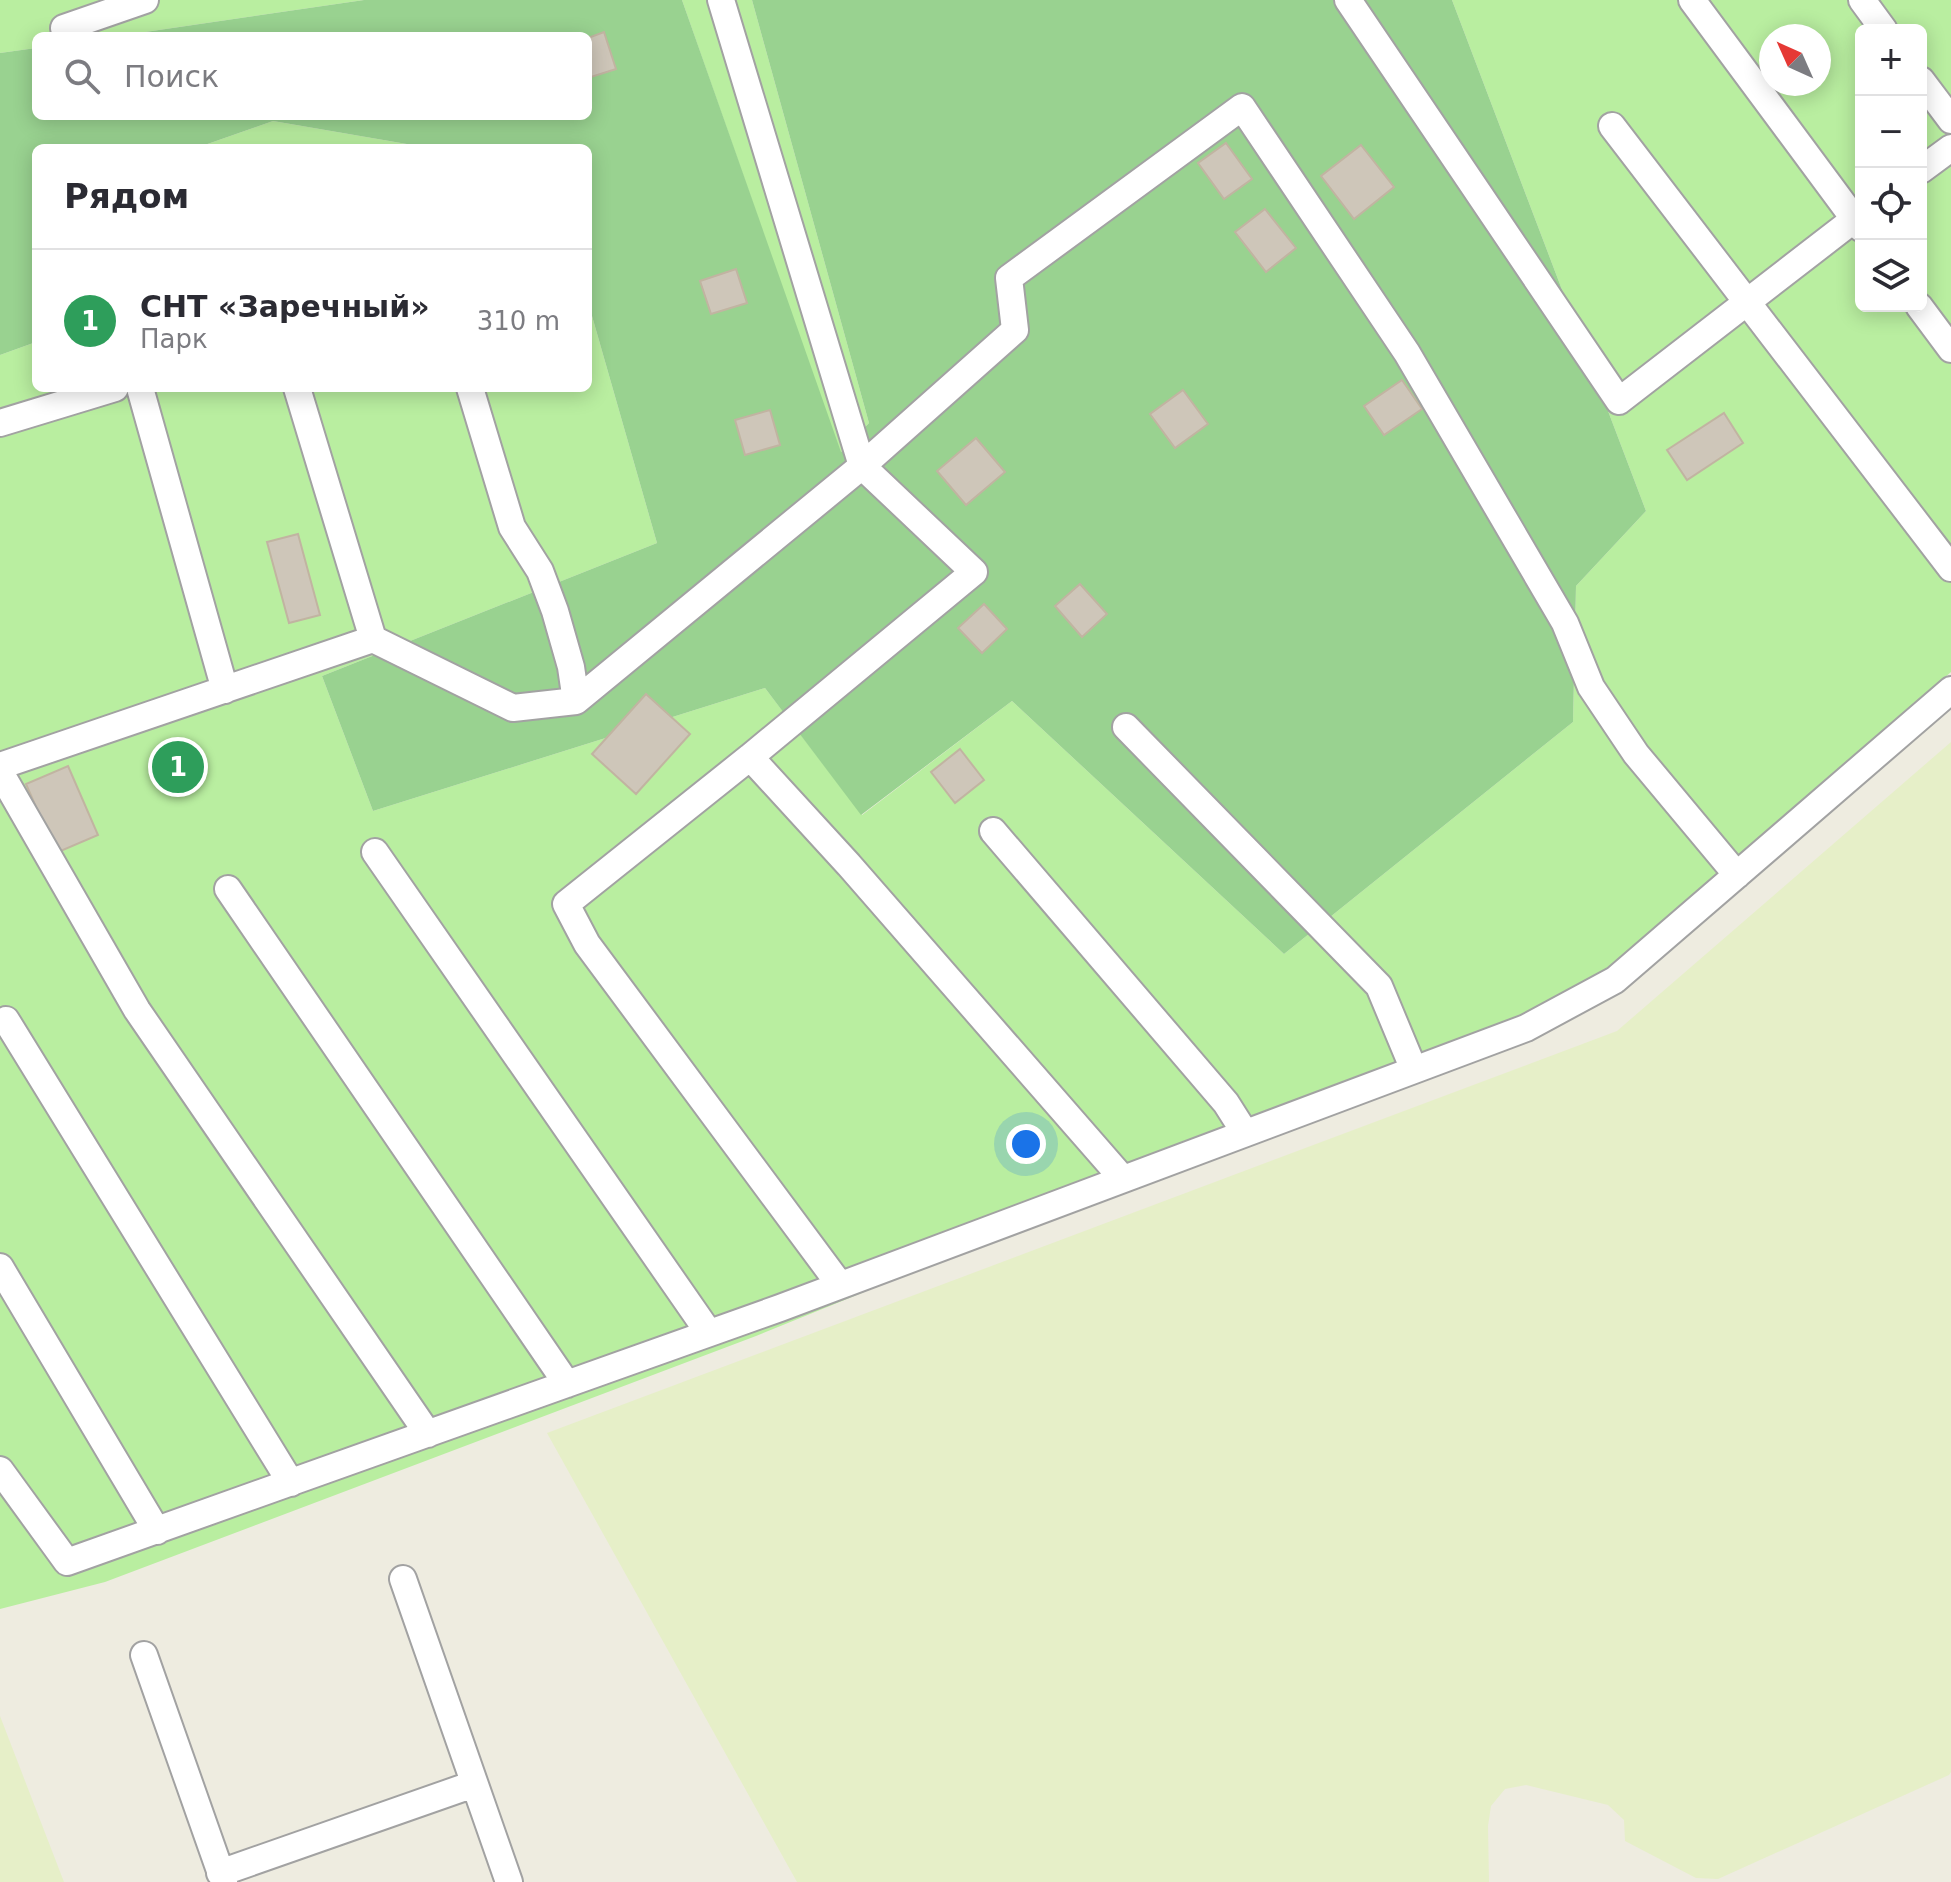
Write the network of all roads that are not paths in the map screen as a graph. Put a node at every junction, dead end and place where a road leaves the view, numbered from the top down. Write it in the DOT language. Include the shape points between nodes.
graph roads {
  1 [pos="145,0"];
  2 [pos="721,0"];
  3 [pos="1348,0"];
  4 [pos="1692,0"];
  5 [pos="1862,0"];
  6 [pos="1880,24"];
  7 [pos="64,28"];
  8 [pos="1927,88"];
  9 [pos="1951,120"];
  10 [pos="1612,126"];
  11 [pos="1951,148"];
  12 [pos="1924,168"];
  13 [pos="1855,215"];
  14 [pos="1855,223"];
  15 [pos="1748,303"];
  16 [pos="1923,312"];
  17 [pos="1951,349"];
  18 [pos="102,392"];
  19 [pos="141,392"];
  20 [pos="298,392"];
  21 [pos="471,392"];
  22 [pos="0,423"];
  23 [pos="862,466"];
  24 [pos="1951,568"];
  25 [pos="373,639"];
  26 [pos="225,690"];
  27 [pos="1951,690"];
  28 [pos="576,701"];
  29 [pos="1126,727"];
  30 [pos="750,757"];
  31 [pos="0,769"];
  32 [pos="993,831"];
  33 [pos="375,852"];
  34 [pos="1737,875"];
  35 [pos="228,889"];
  36 [pos="6,1020"];
  37 [pos="1414,1070"];
  38 [pos="1245,1133"];
  39 [pos="1123,1179"];
  40 [pos="0,1267"];
  41 [pos="840,1285"];
  42 [pos="709,1333"];
  43 [pos="567,1384"];
  44 [pos="428,1434"];
  45 [pos="0,1470"];
  46 [pos="291,1483"];
  47 [pos="157,1531"];
  48 [pos="403,1579"];
  49 [pos="144,1655"];
  50 [pos="474,1784"];
  51 [pos="222,1877"];
  52 [pos="509,1882"];
  1 -- 7 [label="street"];
  2 -- 23 [label="street"];
  3 -- 15 [label="street" via="1619,401"];
  4 -- 13 [label="street"];
  5 -- 6 [label="street"];
  8 -- 9 [label="street"];
  10 -- 15 [label="street"];
  11 -- 12 [label="street"];
  14 -- 15 [label="street"];
  15 -- 24 [label="street"];
  16 -- 17 [label="street"];
  18 -- 22 [label="street"];
  19 -- 26 [label="street"];
  20 -- 25 [label="street"];
  21 -- 28 [label="street" via="512,527 540,571 555,611"];
  23 -- 28 [label="street"];
  23 -- 30 [label="street" via="974,572"];
  23 -- 34 [label="street" via="1015,330 1009,278 1242,107 1407,353 1565,623 1591,687 1636,754"];
  25 -- 26 [label="street"];
  25 -- 28 [label="street" via="513,708"];
  26 -- 31 [label="street"];
  27 -- 34 [label="street"];
  29 -- 37 [label="street" via="1379,986"];
  30 -- 39 [label="street"];
  30 -- 41 [label="street" via="566,904 587,944"];
  31 -- 44 [label="street" via="137,1010"];
  32 -- 38 [label="street" via="1226,1103"];
  33 -- 42 [label="street"];
  34 -- 37 [label="street" via="1615,980 1526,1028"];
  35 -- 43 [label="street"];
  36 -- 46 [label="street"];
  37 -- 38 [label="street"];
  38 -- 39 [label="street"];
  39 -- 41 [label="street"];
  40 -- 47 [label="street"];
  41 -- 42 [label="street"];
  42 -- 43 [label="street"];
  43 -- 44 [label="street"];
  44 -- 46 [label="street"];
  45 -- 47 [label="street" via="67,1562"];
  46 -- 47 [label="street"];
  48 -- 50 [label="street"];
  49 -- 51 [label="street"];
  50 -- 51 [label="street"];
  50 -- 52 [label="street"];
}
